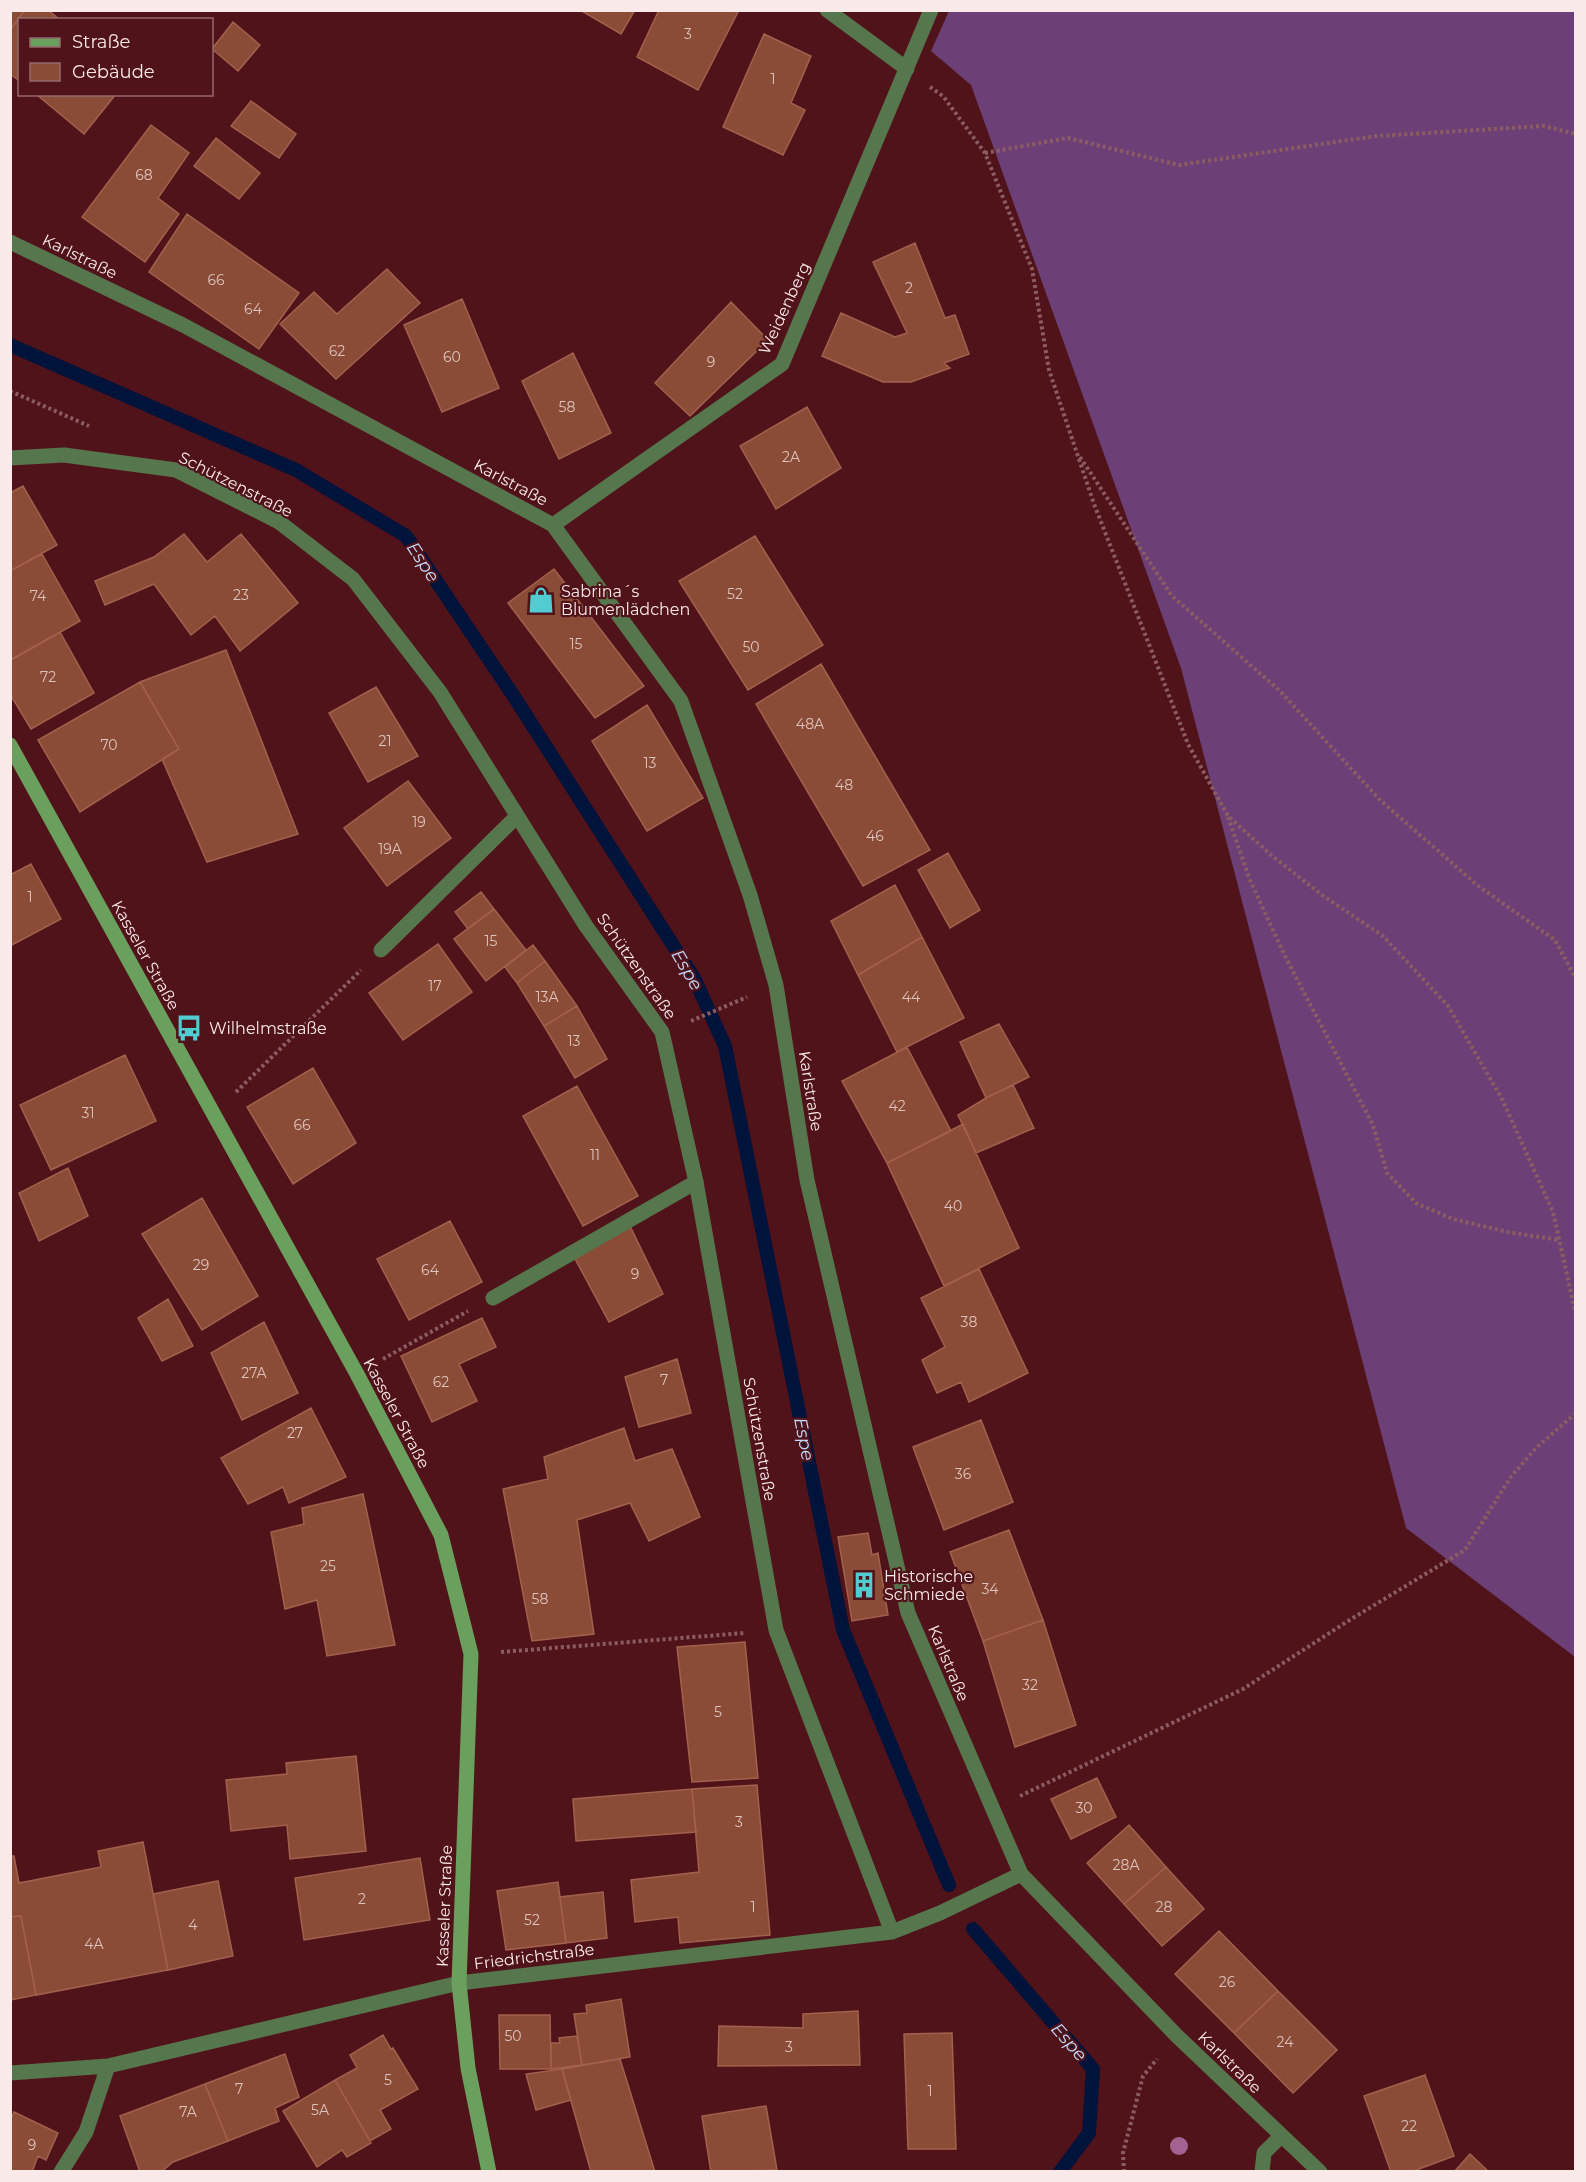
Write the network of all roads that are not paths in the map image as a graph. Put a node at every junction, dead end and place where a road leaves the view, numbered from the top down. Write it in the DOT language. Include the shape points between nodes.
graph roads {
  1 [pos="827,10"];
  2 [pos="932,10"];
  3 [pos="907,69"];
  4 [pos="10,242"];
  5 [pos="10,458"];
  6 [pos="553,525"];
  7 [pos="13,756"];
  8 [pos="516,817"];
  9 [pos="381,950"];
  10 [pos="696,1182"];
  11 [pos="493,1298"];
  12 [pos="1021,1874"];
  13 [pos="892,1932"];
  14 [pos="459,1983"];
  15 [pos="108,2066"];
  16 [pos="10,2073"];
  17 [pos="1281,2136"];
  18 [pos="61,2172"];
  19 [pos="489,2172"];
  20 [pos="1262,2172"];
  21 [pos="1320,2172"];
  1 -- 3 [label="street"];
  2 -- 3 [label="street, Weidenberg"];
  3 -- 6 [label="street, Weidenberg" via="782,364"];
  4 -- 6 [label="street, Karlstraße" via="183,325"];
  5 -- 8 [label="street, Schützenstraße" via="64,455 176,470 279,522 354,579 440,693"];
  6 -- 12 [label="street, Karlstraße" via="681,701 750,895 776,985 807,1180 908,1613"];
  7 -- 14 [label="street, Kasseler Straße" via="357,1374 441,1535 471,1654"];
  8 -- 9 [label="street"];
  8 -- 10 [label="street, Schützenstraße" via="586,926 662,1032"];
  10 -- 11 [label="street"];
  10 -- 13 [label="street, Schützenstraße" via="776,1630"];
  12 -- 13 [label="street, Friedrichstraße" via="975,1898"];
  12 -- 17 [label="street, Karlstraße" via="1176,2035"];
  13 -- 14 [label="street, Friedrichstraße"];
  14 -- 15 [label="street, Friedrichstraße"];
  14 -- 19 [label="street, Kasseler Straße" via="468,2068"];
  15 -- 16 [label="street, Friedrichstraße"];
  15 -- 18 [label="street" via="87,2132"];
  17 -- 20 [label="street" via="1264,2154"];
  17 -- 21 [label="street, Karlstraße"];
}
